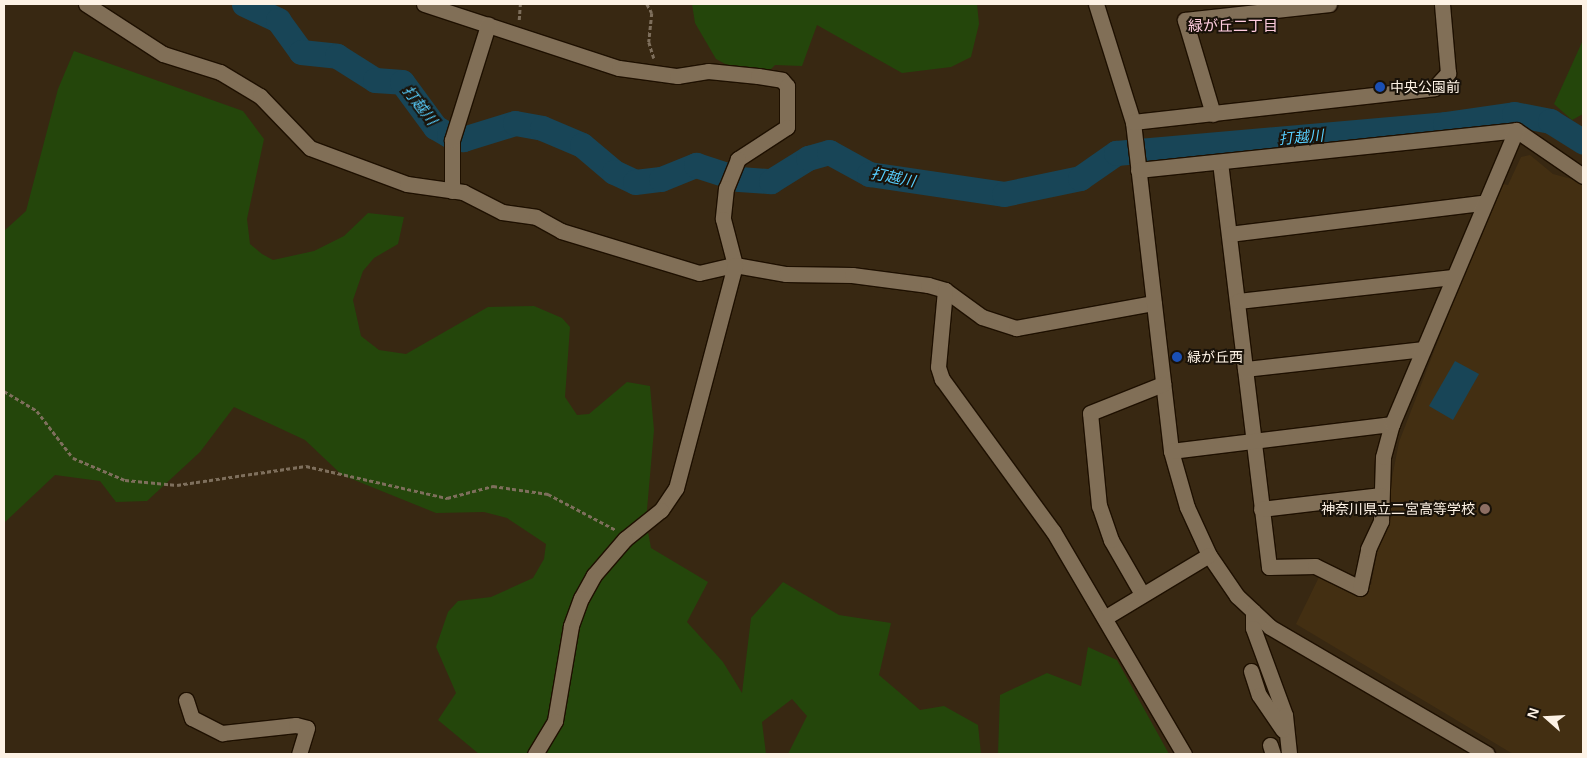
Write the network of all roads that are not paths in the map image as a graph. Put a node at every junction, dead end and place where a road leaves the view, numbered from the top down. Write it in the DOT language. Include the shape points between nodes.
graph roads {
  1 [pos="86,4"];
  2 [pos="424,4"];
  3 [pos="1096,4"];
  4 [pos="1329,4"];
  5 [pos="1442,4"];
  6 [pos="488,25"];
  7 [pos="1213,114"];
  8 [pos="1133,127"];
  9 [pos="1516,130"];
  10 [pos="1220,162"];
  11 [pos="1138,166"];
  12 [pos="1583,176"];
  13 [pos="452,190"];
  14 [pos="1483,203"];
  15 [pos="1229,234"];
  16 [pos="734,265"];
  17 [pos="1453,276"];
  18 [pos="945,290"];
  19 [pos="1238,302"];
  20 [pos="1154,303"];
  21 [pos="1423,349"];
  22 [pos="1244,369"];
  23 [pos="1162,384"];
  24 [pos="1392,424"];
  25 [pos="1252,440"];
  26 [pos="1171,451"];
  27 [pos="1381,495"];
  28 [pos="1261,509"];
  29 [pos="1208,555"];
  30 [pos="1142,594"];
  31 [pos="1253,611"];
  32 [pos="1106,617"];
  33 [pos="1251,671"];
  34 [pos="186,700"];
  35 [pos="1289,747"];
  36 [pos="299,754"];
  37 [pos="535,754"];
  38 [pos="1184,754"];
  39 [pos="1487,754"];
  1 -- 13 [label="street" via="163,54 220,72 260,96 310,148 407,184"];
  2 -- 6 [label="street"];
  3 -- 8 [label="street"];
  4 -- 7 [label="street" via="1185,20"];
  5 -- 7 [label="street" via="1448,73 1434,88"];
  6 -- 13 [label="street" via="452,140"];
  6 -- 16 [label="street" via="619,68 782,80 787,86 790,121 785,131 734,164 726,188 723,219"];
  7 -- 8 [label="street"];
  8 -- 11 [label="street"];
  9 -- 10 [label="street"];
  9 -- 12 [label="street"];
  9 -- 14 [label="street"];
  10 -- 11 [label="street"];
  10 -- 15 [label="street"];
  11 -- 20 [label="street"];
  13 -- 16 [label="street" via="502,212 536,217 561,231 699,273"];
  14 -- 15 [label="street"];
  14 -- 17 [label="street"];
  15 -- 19 [label="street"];
  16 -- 18 [label="street" via="786,274 852,275"];
  16 -- 37 [label="street" via="676,488 661,510 625,539 594,575 581,598 571,626 555,720"];
  17 -- 19 [label="street"];
  17 -- 21 [label="street"];
  18 -- 20 [label="street" via="992,322 1027,328"];
  18 -- 32 [label="street" via="938,367 942,379 1054,531"];
  19 -- 22 [label="street"];
  20 -- 23 [label="street"];
  21 -- 22 [label="street"];
  21 -- 24 [label="street"];
  22 -- 25 [label="street"];
  23 -- 26 [label="street"];
  23 -- 30 [label="street" via="1090,412 1099,506 1111,540"];
  24 -- 25 [label="street"];
  24 -- 27 [label="street" via="1383,457"];
  25 -- 26 [label="street"];
  25 -- 28 [label="street"];
  26 -- 29 [label="street" via="1187,507"];
  27 -- 28 [label="street"];
  27 -- 28 [label="street" via="1380,521 1368,549 1360,588 1315,566 1269,567"];
  29 -- 30 [label="street"];
  29 -- 31 [label="street"];
  30 -- 32 [label="street"];
  31 -- 35 [label="street" via="1253,628 1285,715"];
  31 -- 39 [label="street" via="1270,627"];
  32 -- 38 [label="street"];
  33 -- 35 [label="street" via="1259,695"];
  34 -- 36 [label="street" via="192,718 222,733 296,725 307,728"];
}
